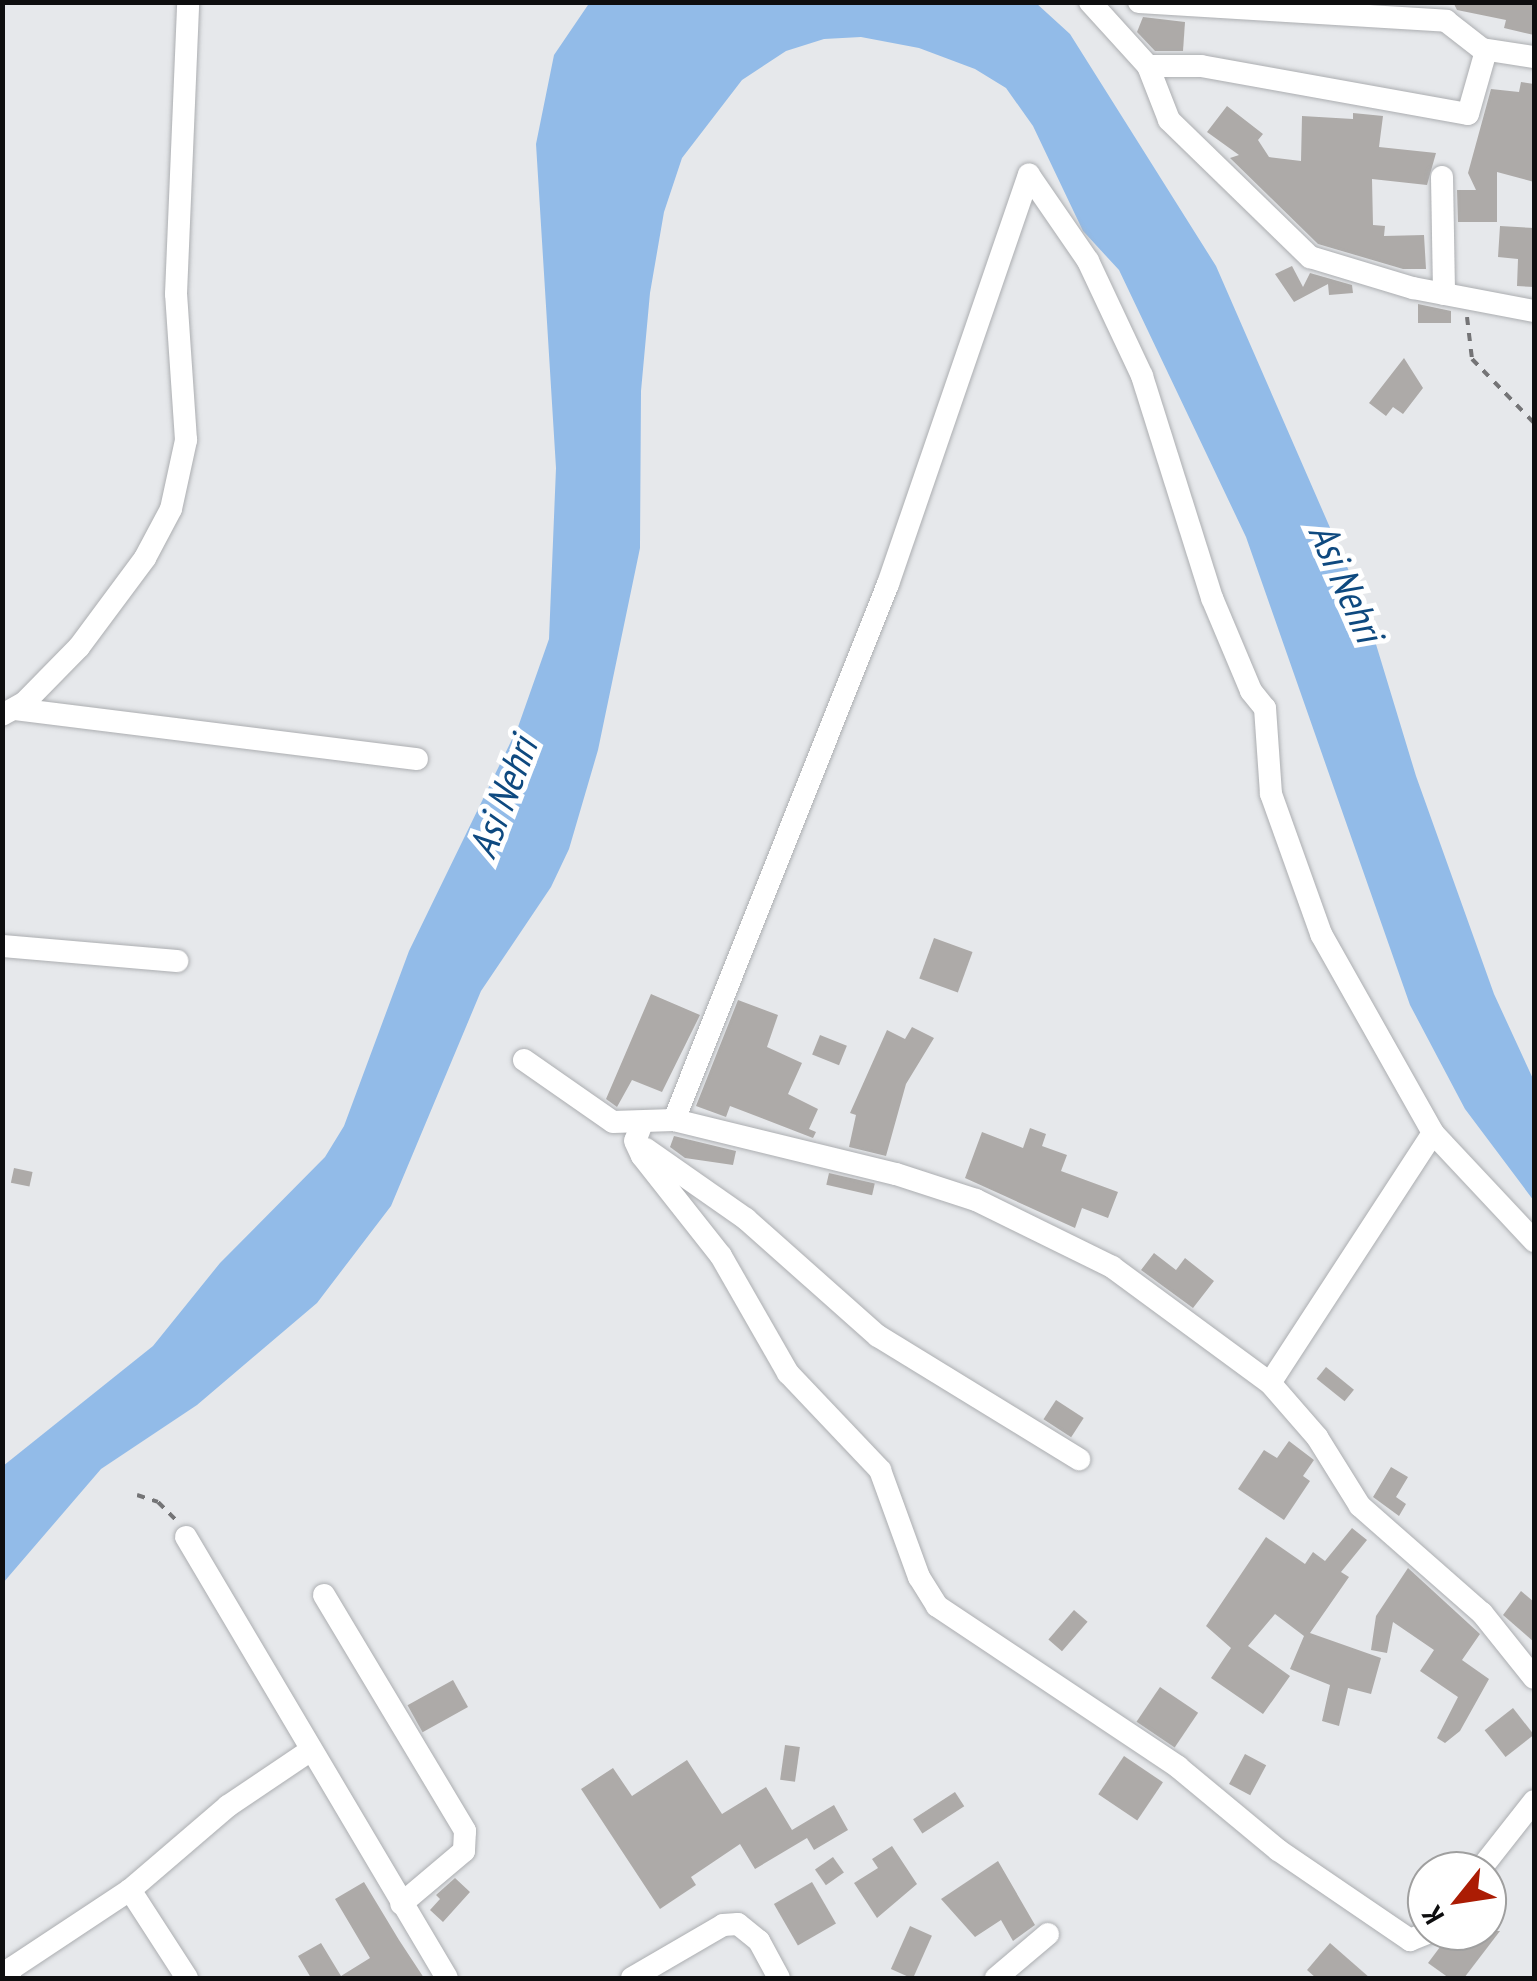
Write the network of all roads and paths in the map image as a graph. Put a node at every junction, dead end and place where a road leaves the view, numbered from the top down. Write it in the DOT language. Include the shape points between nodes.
graph roads {
  1 [pos="188,2"];
  2 [pos="1090,2"];
  3 [pos="1139,2"];
  4 [pos="1486,51"];
  5 [pos="1534,57"];
  6 [pos="1148,66"];
  7 [pos="1442,176"];
  8 [pos="1454,296"];
  9 [pos="1534,311"];
  10 [pos="1534,423"];
  11 [pos="9,712"];
  12 [pos="416,759"];
  13 [pos="2,946"];
  14 [pos="177,961"];
  15 [pos="524,1060"];
  16 [pos="674,1120"];
  17 [pos="638,1132"];
  18 [pos="1434,1133"];
  19 [pos="1534,1241"];
  20 [pos="1270,1383"];
  21 [pos="1078,1459"];
  22 [pos="137,1495"];
  23 [pos="186,1537"];
  24 [pos="324,1595"];
  25 [pos="1534,1678"];
  26 [pos="308,1752"];
  27 [pos="1534,1801"];
  28 [pos="1495,1851"];
  29 [pos="130,1890"];
  30 [pos="401,1904"];
  31 [pos="1048,1934"];
  32 [pos="1407,1938"];
  33 [pos="8,1978"];
  34 [pos="187,1978"];
  35 [pos="447,1978"];
  36 [pos="632,1978"];
  37 [pos="779,1978"];
  38 [pos="996,1978"];
  1 -- 11 [label="street" via="176,294 186,440 171,509 146,558 78,647"];
  2 -- 6 [label="street"];
  3 -- 4 [label="street" via="1446,22"];
  4 -- 5 [label="street"];
  4 -- 6 [label="street" via="1468,114 1201,66"];
  6 -- 8 [label="street" via="1169,120 1310,257"];
  7 -- 8 [label="street"];
  8 -- 9 [label="street"];
  8 -- 10 [label="path" via="1472,359"];
  11 -- 12 [label="street"];
  13 -- 14 [label="street"];
  15 -- 17 [label="street"];
  16 -- 17 [label="street"];
  16 -- 18 [label="street" via="888,584 1028,175 1088,260 1142,376 1212,598 1265,708 1271,794 1321,934"];
  16 -- 20 [label="street" via="896,1174 1064,1239"];
  17 -- 21 [label="street" via="878,1336"];
  17 -- 32 [label="street" via="788,1373 880,1470 919,1577 937,1606 1178,1767 1278,1850"];
  18 -- 19 [label="street"];
  18 -- 20 [label="street"];
  20 -- 25 [label="street" via="1317,1437 1360,1506 1482,1613"];
  22 -- 23 [label="path" via="174,1515"];
  23 -- 26 [label="street"];
  24 -- 30 [label="street" via="465,1831 464,1851"];
  26 -- 29 [label="street" via="228,1806"];
  26 -- 30 [label="street"];
  27 -- 28 [label="street"];
  29 -- 33 [label="street" via="12,1968"];
  29 -- 34 [label="street"];
  30 -- 35 [label="street"];
  31 -- 38 [label="street"];
  36 -- 37 [label="street" via="723,1925 738,1924 759,1941"];
}
